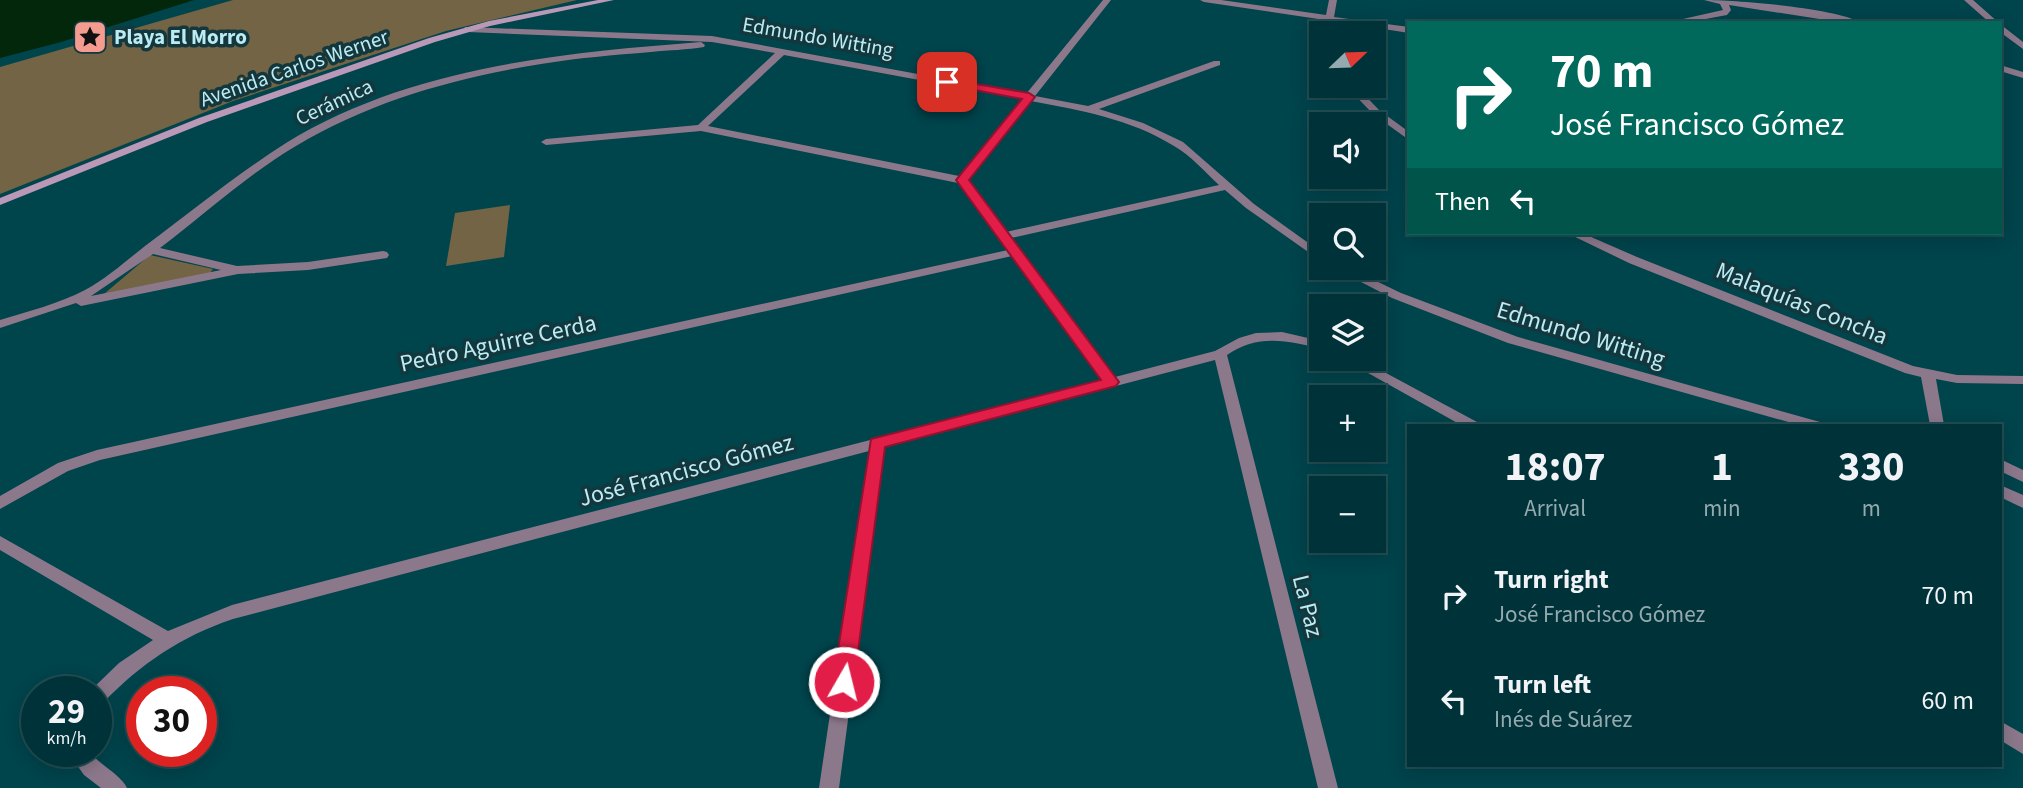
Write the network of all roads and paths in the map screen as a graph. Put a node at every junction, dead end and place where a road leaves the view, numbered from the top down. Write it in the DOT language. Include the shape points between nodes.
graph roads {
  1 [pos="610,0"];
  2 [pos="1107,0"];
  3 [pos="1204,0"];
  4 [pos="1333,0"];
  5 [pos="1707,0"];
  6 [pos="1968,0"];
  7 [pos="1722,1"];
  8 [pos="1783,10"];
  9 [pos="1329,19"];
  10 [pos="1680,21"];
  11 [pos="1792,21"];
  12 [pos="1846,21"];
  13 [pos="1993,21"];
  14 [pos="468,29"];
  15 [pos="2002,29"];
  16 [pos="1407,30"];
  17 [pos="734,43"];
  18 [pos="2023,46"];
  19 [pos="782,52"];
  20 [pos="1217,63"];
  21 [pos="2002,69"];
  22 [pos="2023,75"];
  23 [pos="1029,97"];
  24 [pos="1362,98"];
  25 [pos="1089,109"];
  26 [pos="701,128"];
  27 [pos="1407,135"];
  28 [pos="546,142"];
  29 [pos="962,180"];
  30 [pos="1227,186"];
  31 [pos="0,202"];
  32 [pos="1578,235"];
  33 [pos="1004,236"];
  34 [pos="149,249"];
  35 [pos="1309,249"];
  36 [pos="1015,252"];
  37 [pos="383,255"];
  38 [pos="238,270"];
  39 [pos="1367,280"];
  40 [pos="59,306"];
  41 [pos="0,324"];
  42 [pos="1309,342"];
  43 [pos="1220,354"];
  44 [pos="1372,371"];
  45 [pos="1928,375"];
  46 [pos="2023,380"];
  47 [pos="1111,382"];
  48 [pos="1470,424"];
  49 [pos="1811,424"];
  50 [pos="1937,424"];
  51 [pos="877,443"];
  52 [pos="2002,465"];
  53 [pos="2023,477"];
  54 [pos="2023,483"];
  55 [pos="2004,491"];
  56 [pos="2023,502"];
  57 [pos="0,503"];
  58 [pos="0,542"];
  59 [pos="167,639"];
  60 [pos="112,682"];
  61 [pos="2002,730"];
  62 [pos="2023,745"];
  63 [pos="89,767"];
  64 [pos="117,788"];
  65 [pos="829,788"];
  66 [pos="1328,788"];
  1 -- 14 [label="main road, Avenida Carlos Werner"];
  2 -- 23 [label="street"];
  3 -- 9 [label="street"];
  4 -- 9 [label="street"];
  5 -- 7 [label="street"];
  6 -- 13 [label="street"];
  7 -- 8 [label="street"];
  7 -- 10 [label="street" via="1724,13"];
  8 -- 11 [label="street"];
  8 -- 12 [label="street"];
  9 -- 16 [label="street"];
  14 -- 17 [label="street, Edmundo Witting" via="691,37"];
  14 -- 31 [label="main road, Avenida Carlos Werner" via="235,108"];
  15 -- 18 [label="street"];
  17 -- 19 [label="street, Edmundo Witting"];
  17 -- 34 [label="street, Cerámica" via="532,63 384,100 289,146"];
  19 -- 23 [label="street, Edmundo Witting"];
  19 -- 26 [label="street"];
  20 -- 25 [label="street"];
  21 -- 22 [label="street"];
  23 -- 25 [label="street, Edmundo Witting"];
  23 -- 29 [label="street"];
  24 -- 27 [label="street"];
  25 -- 30 [label="street, Edmundo Witting" via="1165,136"];
  26 -- 28 [label="street"];
  26 -- 29 [label="street"];
  29 -- 33 [label="street"];
  30 -- 33 [label="street"];
  30 -- 35 [label="street, Edmundo Witting"];
  32 -- 45 [label="street, Malaquías Concha" via="1866,354"];
  33 -- 36 [label="street"];
  34 -- 38 [label="street"];
  34 -- 40 [label="street, Cerámica" via="104,284"];
  36 -- 47 [label="street"];
  36 -- 57 [label="street, Pedro Aguirre Cerda" via="87,458"];
  37 -- 38 [label="street"];
  38 -- 40 [label="street"];
  39 -- 49 [label="street, Edmundo Witting" via="1531,346"];
  40 -- 41 [label="street, Cerámica"];
  42 -- 43 [label="street, José Francisco Gómez" via="1260,336 1239,341"];
  43 -- 47 [label="street, José Francisco Gómez"];
  43 -- 66 [label="street, La Paz"];
  44 -- 48 [label="street"];
  45 -- 46 [label="street, Malaquías Concha"];
  45 -- 50 [label="street"];
  47 -- 51 [label="street, José Francisco Gómez"];
  51 -- 59 [label="street, José Francisco Gómez" via="232,612"];
  51 -- 65 [label="street"];
  52 -- 53 [label="street"];
  54 -- 55 [label="street"];
  55 -- 56 [label="street"];
  58 -- 59 [label="street"];
  59 -- 60 [label="street, José Francisco Gómez"];
  61 -- 62 [label="street"];
  63 -- 64 [label="street"];
}
